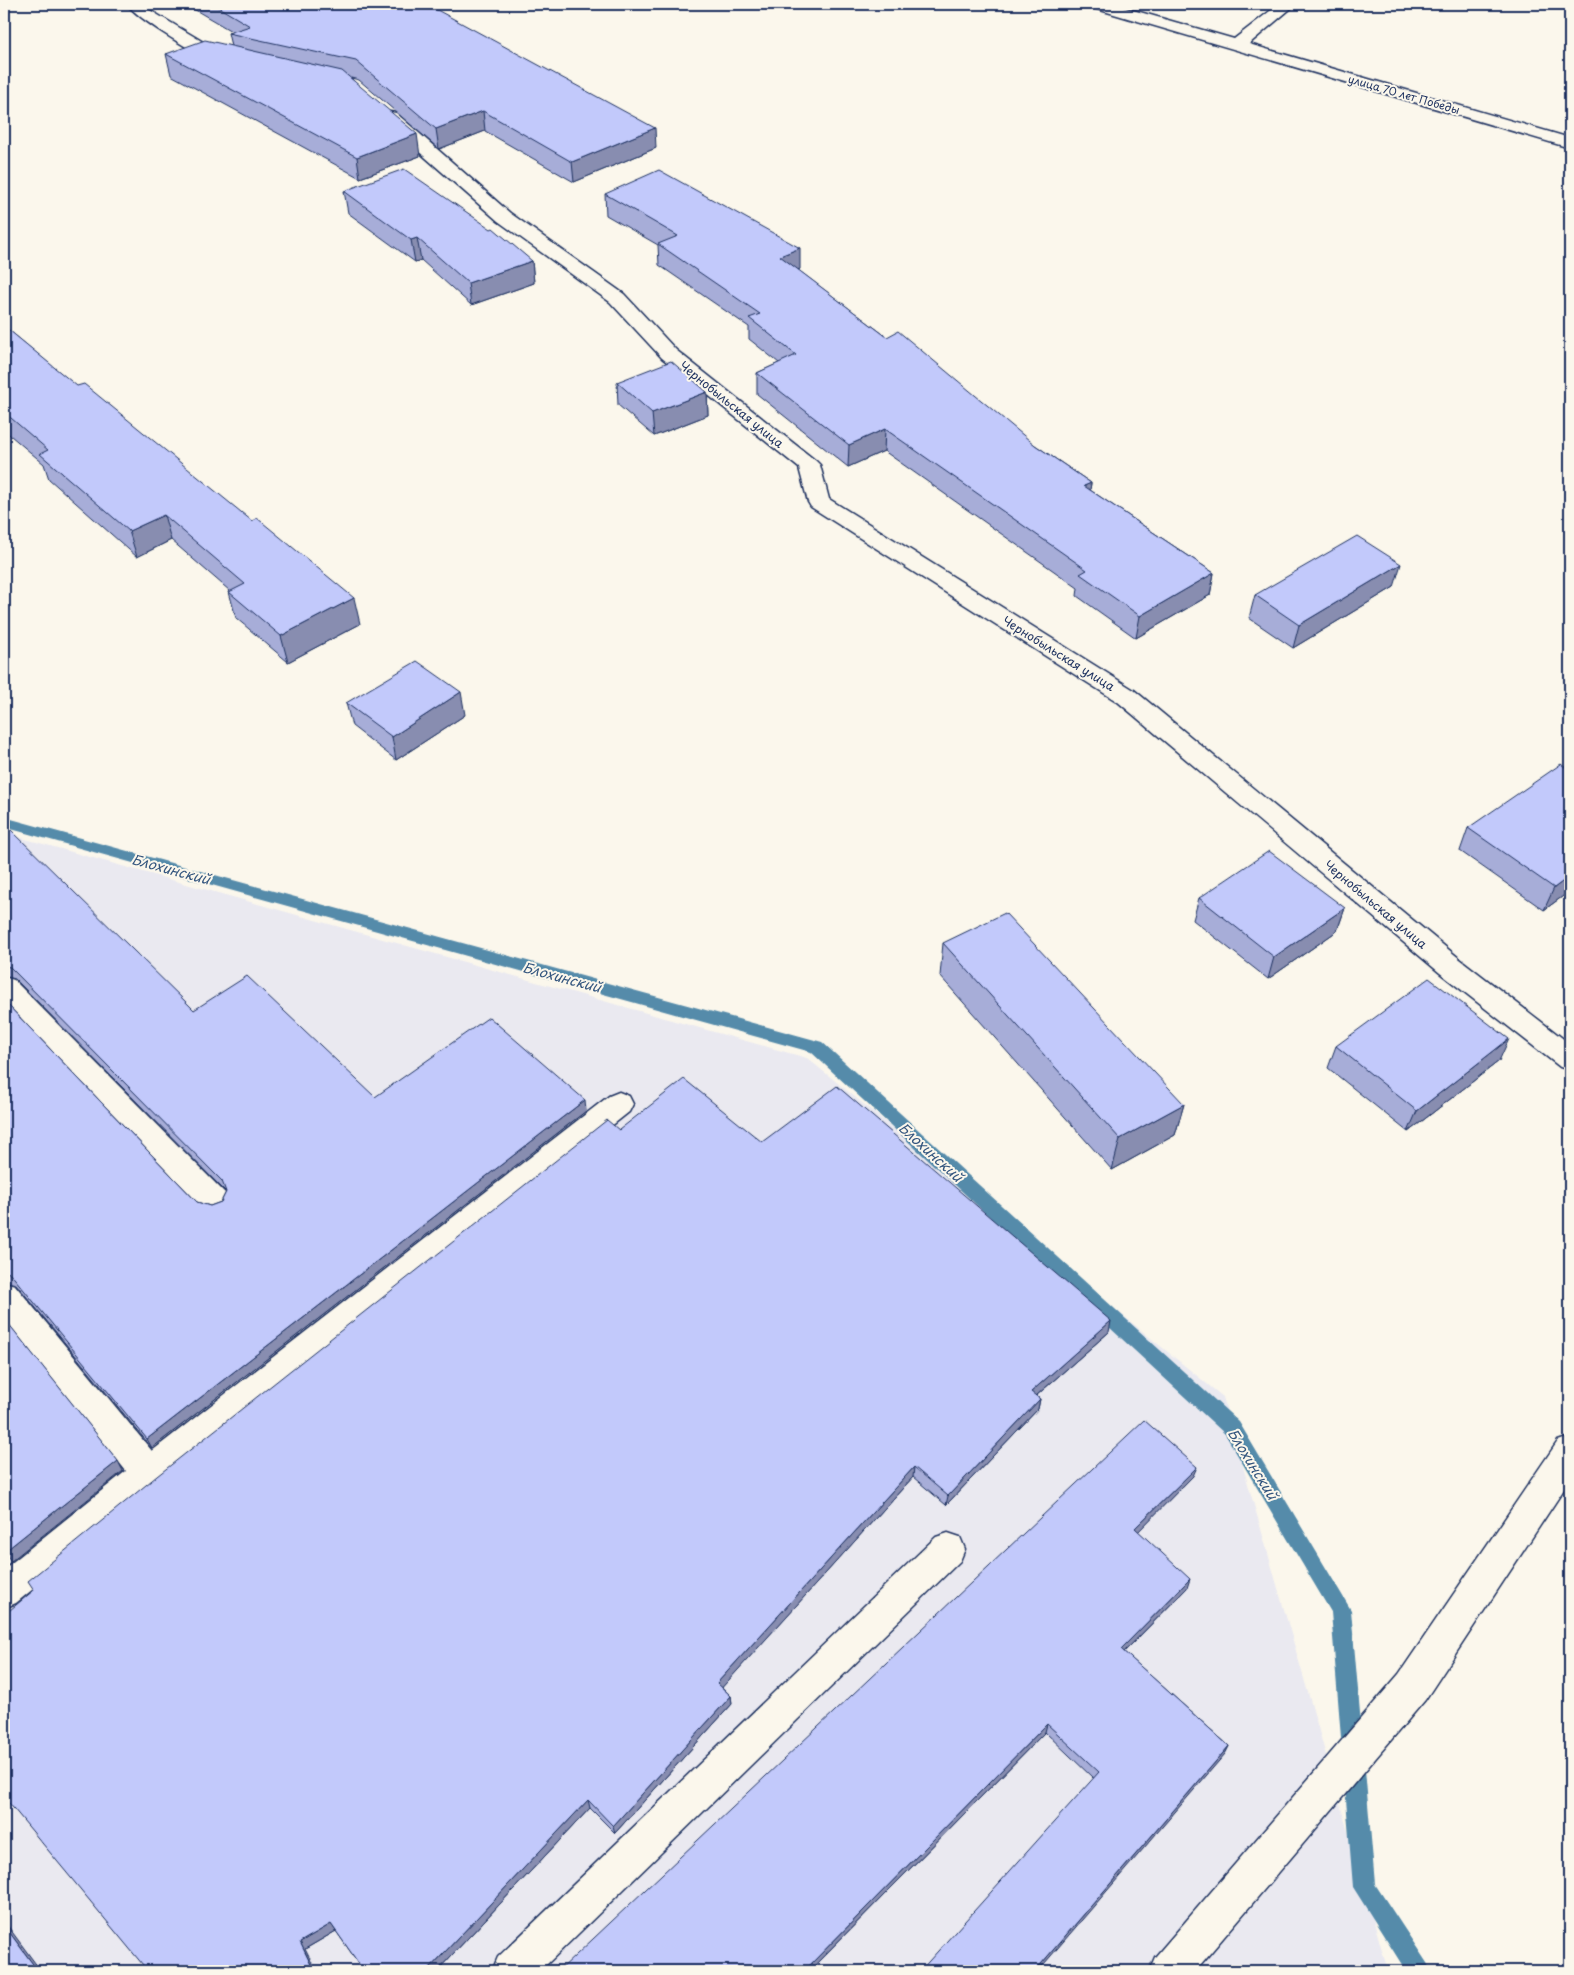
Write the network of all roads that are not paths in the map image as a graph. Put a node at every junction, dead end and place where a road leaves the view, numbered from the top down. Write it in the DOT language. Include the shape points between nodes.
graph roads {
  1 [pos="135,4"];
  2 [pos="1096,4"];
  3 [pos="1288,4"];
  4 [pos="1237,45"];
  5 [pos="243,62"];
  6 [pos="375,104"];
  7 [pos="1570,143"];
  8 [pos="4,987"];
  9 [pos="1570,1059"];
  10 [pos="619,1104"];
  11 [pos="214,1202"];
  12 [pos="4,1295"];
  13 [pos="1570,1452"];
  14 [pos="149,1473"];
  15 [pos="948,1549"];
  16 [pos="4,1591"];
  17 [pos="512,1971"];
  18 [pos="1169,1971"];
  1 -- 5 [label="street" via="142,12 216,56"];
  2 -- 4 [label="street, улица 70 лет Победы"];
  3 -- 4 [label="street"];
  4 -- 7 [label="street, улица 70 лет Победы"];
  6 -- 9 [label="street, Чернобыльская улица" via="504,217 617,298 669,354 809,465 819,502 1126,696 1450,966"];
  8 -- 11 [label="street"];
  10 -- 14 [label="street"];
  12 -- 14 [label="street"];
  13 -- 18 [label="street" via="1412,1687"];
  14 -- 16 [label="street"];
  15 -- 17 [label="street"];
}
